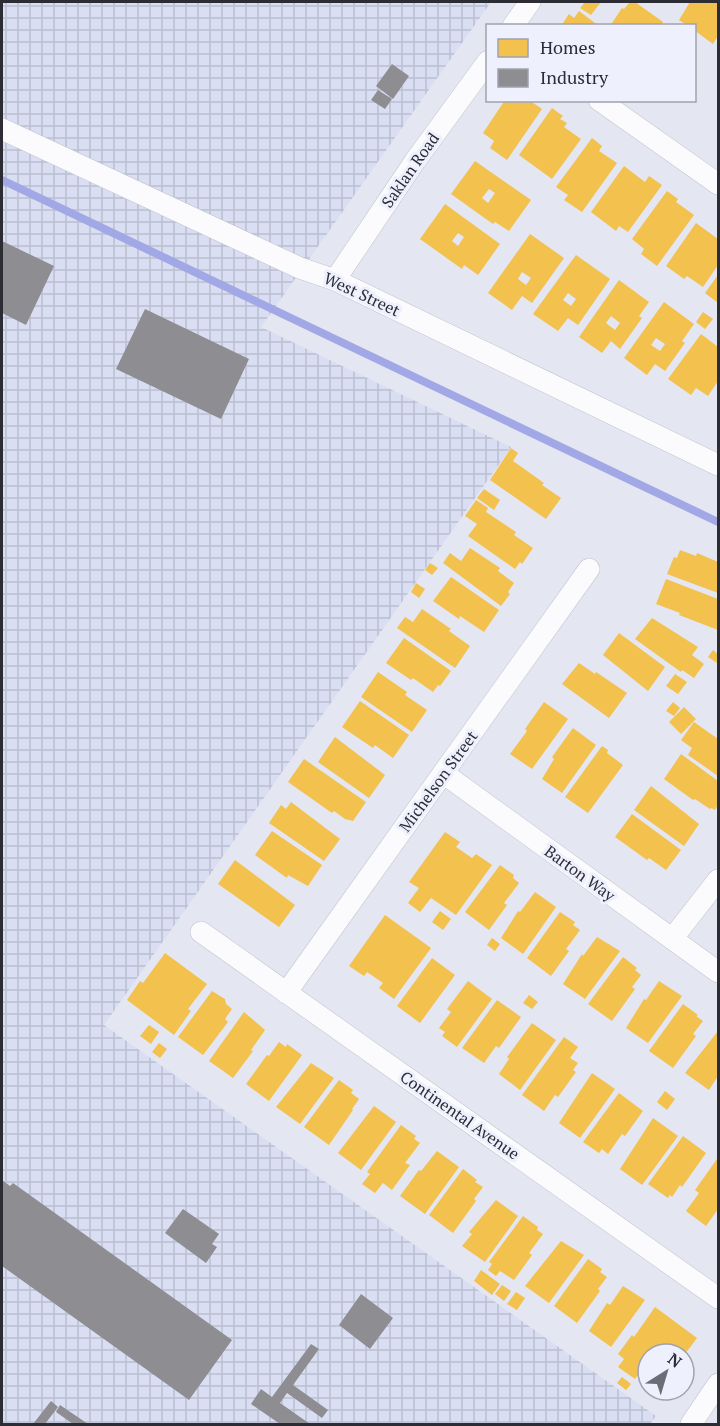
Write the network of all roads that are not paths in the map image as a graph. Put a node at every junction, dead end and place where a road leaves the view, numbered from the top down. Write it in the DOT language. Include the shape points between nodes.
graph roads {
  1 [pos="530,2"];
  2 [pos="514,24"];
  3 [pos="486,64"];
  4 [pos="602,102"];
  5 [pos="2,129"];
  6 [pos="718,184"];
  7 [pos="335,280"];
  8 [pos="718,465"];
  9 [pos="589,569"];
  10 [pos="443,773"];
  11 [pos="718,880"];
  12 [pos="201,932"];
  13 [pos="672,939"];
  14 [pos="718,972"];
  15 [pos="286,993"];
  16 [pos="718,1298"];
  17 [pos="718,1384"];
  18 [pos="691,1425"];
  1 -- 2 [label="street"];
  3 -- 7 [label="street, Saklan Road"];
  4 -- 6 [label="street"];
  5 -- 7 [label="street, West Street" via="300,268"];
  7 -- 8 [label="street, West Street"];
  9 -- 10 [label="street, Michelson Street"];
  10 -- 13 [label="street, Barton Way"];
  10 -- 15 [label="street, Michelson Street"];
  11 -- 13 [label="street"];
  12 -- 15 [label="street, Continental Avenue"];
  13 -- 14 [label="street, Barton Way"];
  15 -- 16 [label="street, Continental Avenue"];
  17 -- 18 [label="street"];
}
